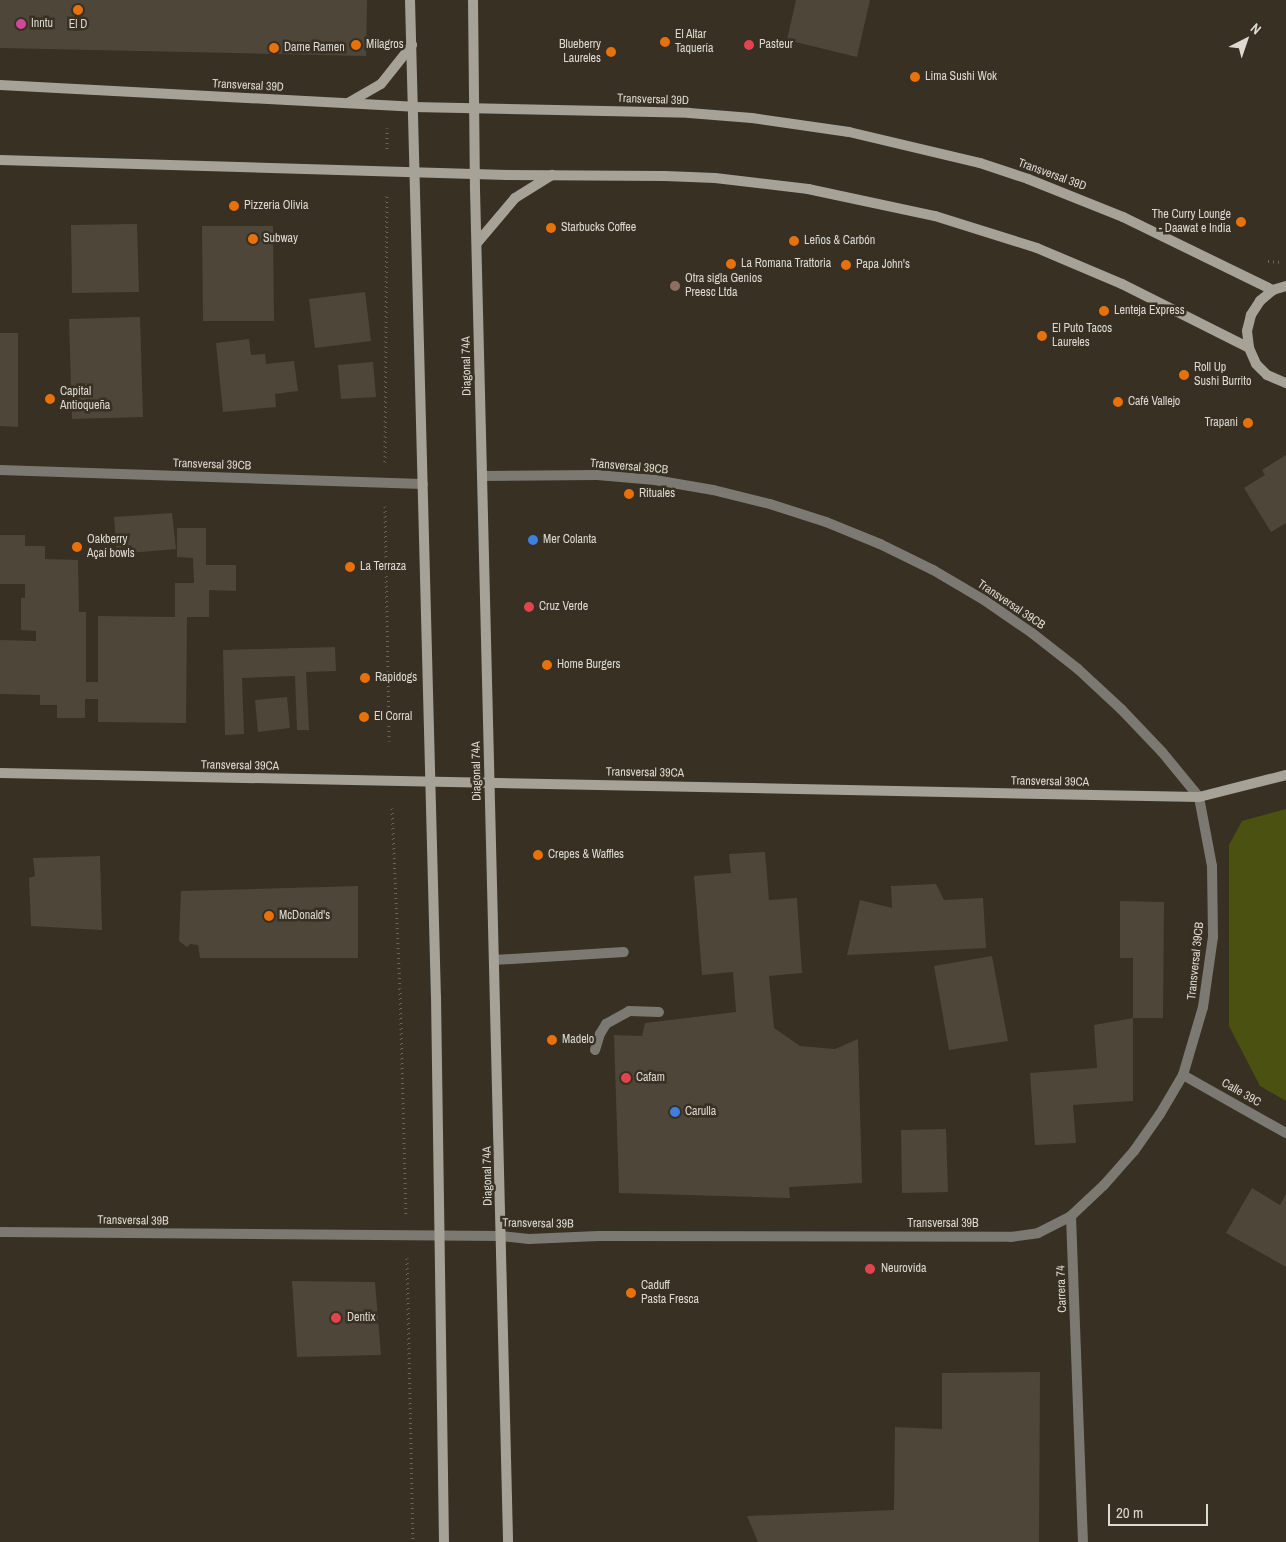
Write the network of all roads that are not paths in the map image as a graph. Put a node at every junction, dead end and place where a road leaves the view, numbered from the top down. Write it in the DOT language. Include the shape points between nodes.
graph roads {
  1 [pos="410,0"];
  2 [pos="473,0"];
  3 [pos="412,45"];
  4 [pos="0,85"];
  5 [pos="344,104"];
  6 [pos="413,108"];
  7 [pos="474,108"];
  8 [pos="0,160"];
  9 [pos="416,172"];
  10 [pos="475,173"];
  11 [pos="552,175"];
  12 [pos="477,243"];
  13 [pos="1286,286"];
  14 [pos="1273,290"];
  15 [pos="1249,348"];
  16 [pos="1286,384"];
  17 [pos="0,470"];
  18 [pos="482,476"];
  19 [pos="423,484"];
  20 [pos="0,773"];
  21 [pos="1286,775"];
  22 [pos="431,782"];
  23 [pos="490,783"];
  24 [pos="1199,797"];
  25 [pos="624,952"];
  26 [pos="494,960"];
  27 [pos="659,1012"];
  28 [pos="595,1050"];
  29 [pos="1183,1075"];
  30 [pos="1286,1133"];
  31 [pos="1071,1216"];
  32 [pos="0,1232"];
  33 [pos="440,1236"];
  34 [pos="501,1236"];
  35 [pos="444,1542"];
  36 [pos="508,1542"];
  37 [pos="1083,1542"];
  1 -- 3 [label="street"];
  2 -- 7 [label="street, Diagonal 74A"];
  3 -- 5 [label="street" via="381,84"];
  3 -- 6 [label="street"];
  4 -- 5 [label="street, Transversal 39D"];
  5 -- 6 [label="street, Transversal 39D"];
  6 -- 7 [label="street, Transversal 39D"];
  6 -- 9 [label="street"];
  7 -- 10 [label="street, Diagonal 74A"];
  7 -- 14 [label="street, Transversal 39D" via="689,113 752,118 849,132 912,146 980,163 1079,198 1123,216"];
  8 -- 9 [label="street"];
  9 -- 10 [label="street"];
  9 -- 19 [label="street"];
  10 -- 11 [label="street"];
  10 -- 12 [label="street, Diagonal 74A"];
  11 -- 12 [label="street" via="515,198"];
  11 -- 15 [label="street" via="715,178 808,188 935,216 1037,248 1084,267"];
  12 -- 18 [label="street, Diagonal 74A"];
  13 -- 14 [label="street"];
  14 -- 15 [label="street" via="1260,300 1251,314 1247,331"];
  15 -- 16 [label="street" via="1256,364 1267,376"];
  17 -- 19 [label="street, Transversal 39CB"];
  18 -- 23 [label="street, Diagonal 74A"];
  18 -- 24 [label="street, Transversal 39CB" via="597,475 655,480 770,504 880,544 984,600 1055,651 1122,709"];
  19 -- 22 [label="street"];
  20 -- 22 [label="street, Transversal 39CA"];
  21 -- 24 [label="street, Transversal 39CA"];
  22 -- 23 [label="street, Transversal 39CA"];
  22 -- 33 [label="street"];
  23 -- 24 [label="street, Transversal 39CA"];
  23 -- 26 [label="street, Diagonal 74A"];
  24 -- 29 [label="street, Transversal 39CB" via="1212,866 1213,937 1203,1007"];
  25 -- 26 [label="street"];
  26 -- 34 [label="street, Diagonal 74A"];
  27 -- 28 [label="street" via="629,1011 606,1024"];
  29 -- 30 [label="street, Calle 39C"];
  29 -- 31 [label="street" via="1134,1151"];
  31 -- 34 [label="street, Transversal 39B" via="1038,1233 1011,1237"];
  31 -- 37 [label="street, Carrera 74"];
  32 -- 33 [label="street, Transversal 39B"];
  33 -- 34 [label="street, Transversal 39B"];
  33 -- 35 [label="street"];
  34 -- 36 [label="street, Diagonal 74A"];
}
